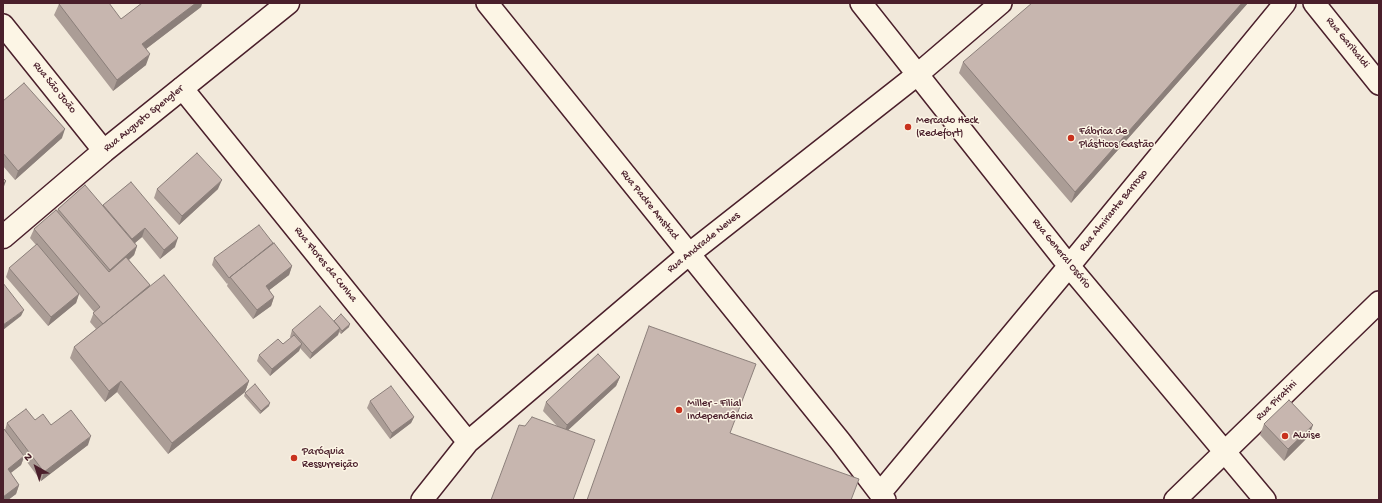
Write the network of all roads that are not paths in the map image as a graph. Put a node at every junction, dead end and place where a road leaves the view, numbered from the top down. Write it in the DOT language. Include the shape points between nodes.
graph roads {
  1 [pos="288,3"];
  2 [pos="487,3"];
  3 [pos="861,3"];
  4 [pos="1001,3"];
  5 [pos="1285,3"];
  6 [pos="1314,3"];
  7 [pos="3,25"];
  8 [pos="918,74"];
  9 [pos="1379,84"];
  10 [pos="182,88"];
  11 [pos="104,151"];
  12 [pos="3,237"];
  13 [pos="689,254"];
  14 [pos="1070,266"];
  15 [pos="1379,302"];
  16 [pos="468,442"];
  17 [pos="1225,451"];
  18 [pos="883,496"];
  19 [pos="422,500"];
  20 [pos="1174,500"];
  21 [pos="1266,500"];
  1 -- 10 [label="street, Rua Augusto Spengler"];
  2 -- 13 [label="street, Rua Padre Amstad"];
  3 -- 8 [label="street, Rua General Osório"];
  4 -- 8 [label="street, Rua Andrade Neves"];
  5 -- 14 [label="street, Rua Almirante Barroso"];
  6 -- 9 [label="street, Rua Garibaldi"];
  7 -- 11 [label="street, Rua São João"];
  8 -- 13 [label="street, Rua Andrade Neves"];
  8 -- 14 [label="street, Rua General Osório"];
  10 -- 11 [label="street, Rua Augusto Spengler"];
  10 -- 16 [label="street, Rua Flores da Cunha"];
  11 -- 12 [label="street, Rua Augusto Spengler"];
  13 -- 16 [label="street, Rua Andrade Neves"];
  13 -- 18 [label="street, Rua Padre Amstad"];
  14 -- 17 [label="street, Rua General Osório"];
  14 -- 18 [label="street, Rua Almirante Barroso"];
  15 -- 17 [label="street, Rua Piratini"];
  16 -- 19 [label="street, Rua Andrade Neves"];
  17 -- 20 [label="street, Rua Piratini"];
  17 -- 21 [label="street, Rua General Osório"];
}
